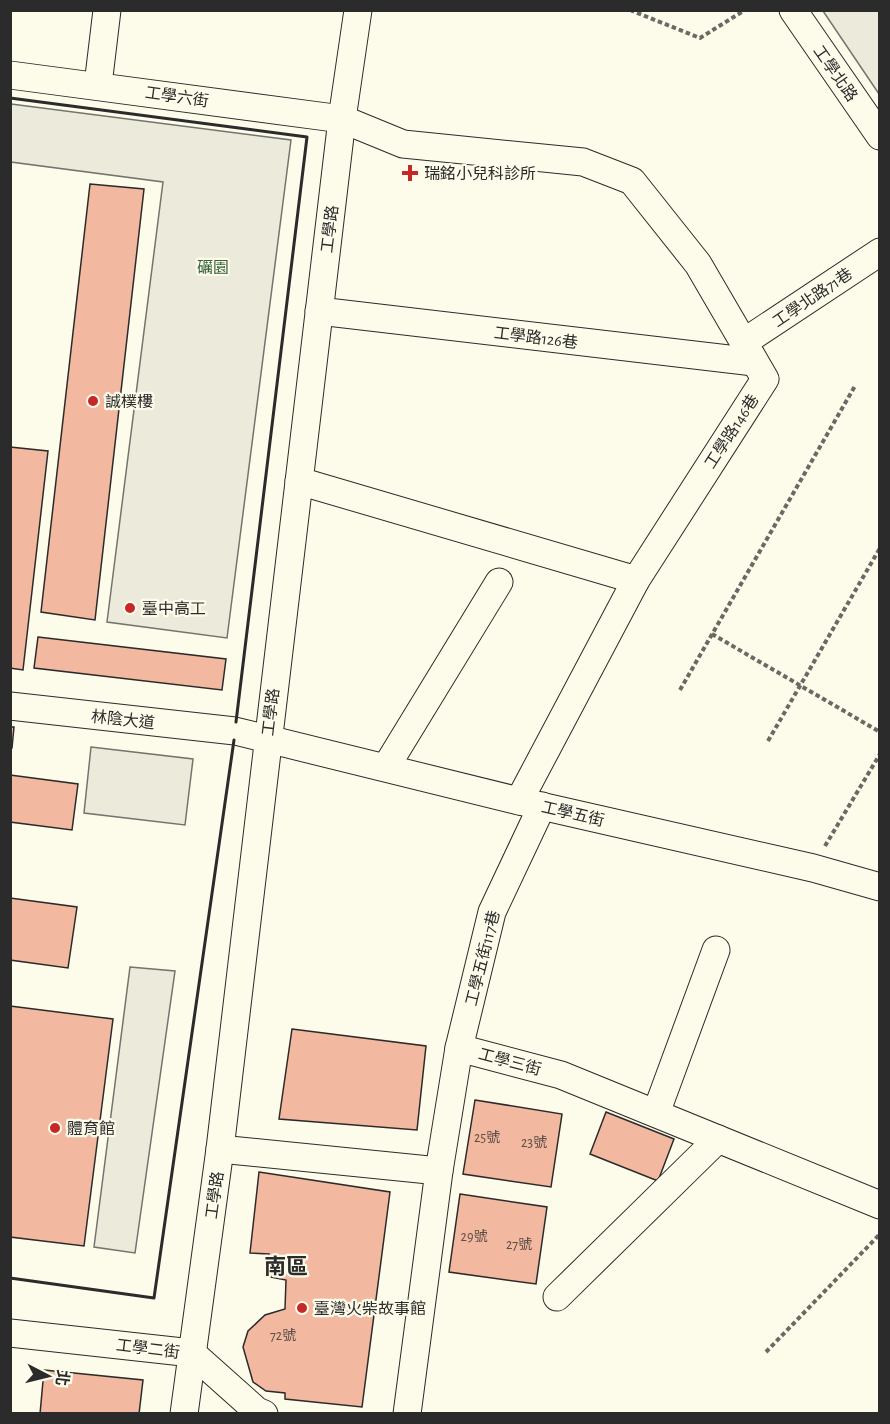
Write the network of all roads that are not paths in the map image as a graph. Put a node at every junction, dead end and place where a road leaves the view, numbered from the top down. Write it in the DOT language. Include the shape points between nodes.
graph roads {
  1 [pos="107,10"];
  2 [pos="358,10"];
  3 [pos="793,10"];
  4 [pos="10,75"];
  5 [pos="98,85"];
  6 [pos="342,119"];
  7 [pos="879,136"];
  8 [pos="879,252"];
  9 [pos="319,312"];
  10 [pos="749,352"];
  11 [pos="299,481"];
  12 [pos="636,580"];
  13 [pos="499,582"];
  14 [pos="10,706"];
  15 [pos="267,738"];
  16 [pos="387,767"];
  17 [pos="531,803"];
  18 [pos="879,887"];
  19 [pos="716,950"];
  20 [pos="459,1048"];
  21 [pos="656,1113"];
  22 [pos="718,1139"];
  23 [pos="220,1149"];
  24 [pos="439,1171"];
  25 [pos="879,1205"];
  26 [pos="557,1297"];
  27 [pos="10,1332"];
  28 [pos="192,1353"];
  29 [pos="184,1413"];
  30 [pos="264,1413"];
  31 [pos="407,1413"];
  1 -- 5 [label="street"];
  2 -- 6 [label="street, 工學路"];
  3 -- 7 [label="street, 工學北路"];
  4 -- 5 [label="street, 工學六街"];
  5 -- 6 [label="street, 工學六街"];
  6 -- 9 [label="street, 工學路"];
  6 -- 10 [label="street, 工學路146巷" via="403,144 583,162 632,181 698,264"];
  8 -- 10 [label="street, 工學北路71巷"];
  9 -- 10 [label="street, 工學路126巷"];
  9 -- 11 [label="street, 工學路"];
  10 -- 12 [label="street, 工學路146巷" via="765,379"];
  11 -- 12 [label="street"];
  11 -- 15 [label="street, 工學路"];
  12 -- 17 [label="street, 工學五街117巷"];
  13 -- 16 [label="street"];
  14 -- 15 [label="street, 林陰大道"];
  15 -- 16 [label="street, 工學五街"];
  15 -- 23 [label="street, 工學路"];
  16 -- 17 [label="street, 工學五街"];
  17 -- 18 [label="street, 工學五街"];
  17 -- 20 [label="street, 工學五街117巷" via="492,912"];
  19 -- 21 [label="street"];
  20 -- 21 [label="street, 工學三街" via="561,1075"];
  20 -- 24 [label="street, 工學三街"];
  21 -- 22 [label="street, 工學三街"];
  22 -- 25 [label="street, 工學三街"];
  22 -- 26 [label="street"];
  23 -- 24 [label="street"];
  23 -- 28 [label="street, 工學路"];
  24 -- 31 [label="street, 工學三街"];
  27 -- 28 [label="street, 工學二街"];
  28 -- 29 [label="street, 工學路"];
  28 -- 30 [label="street, 工學二街"];
}
